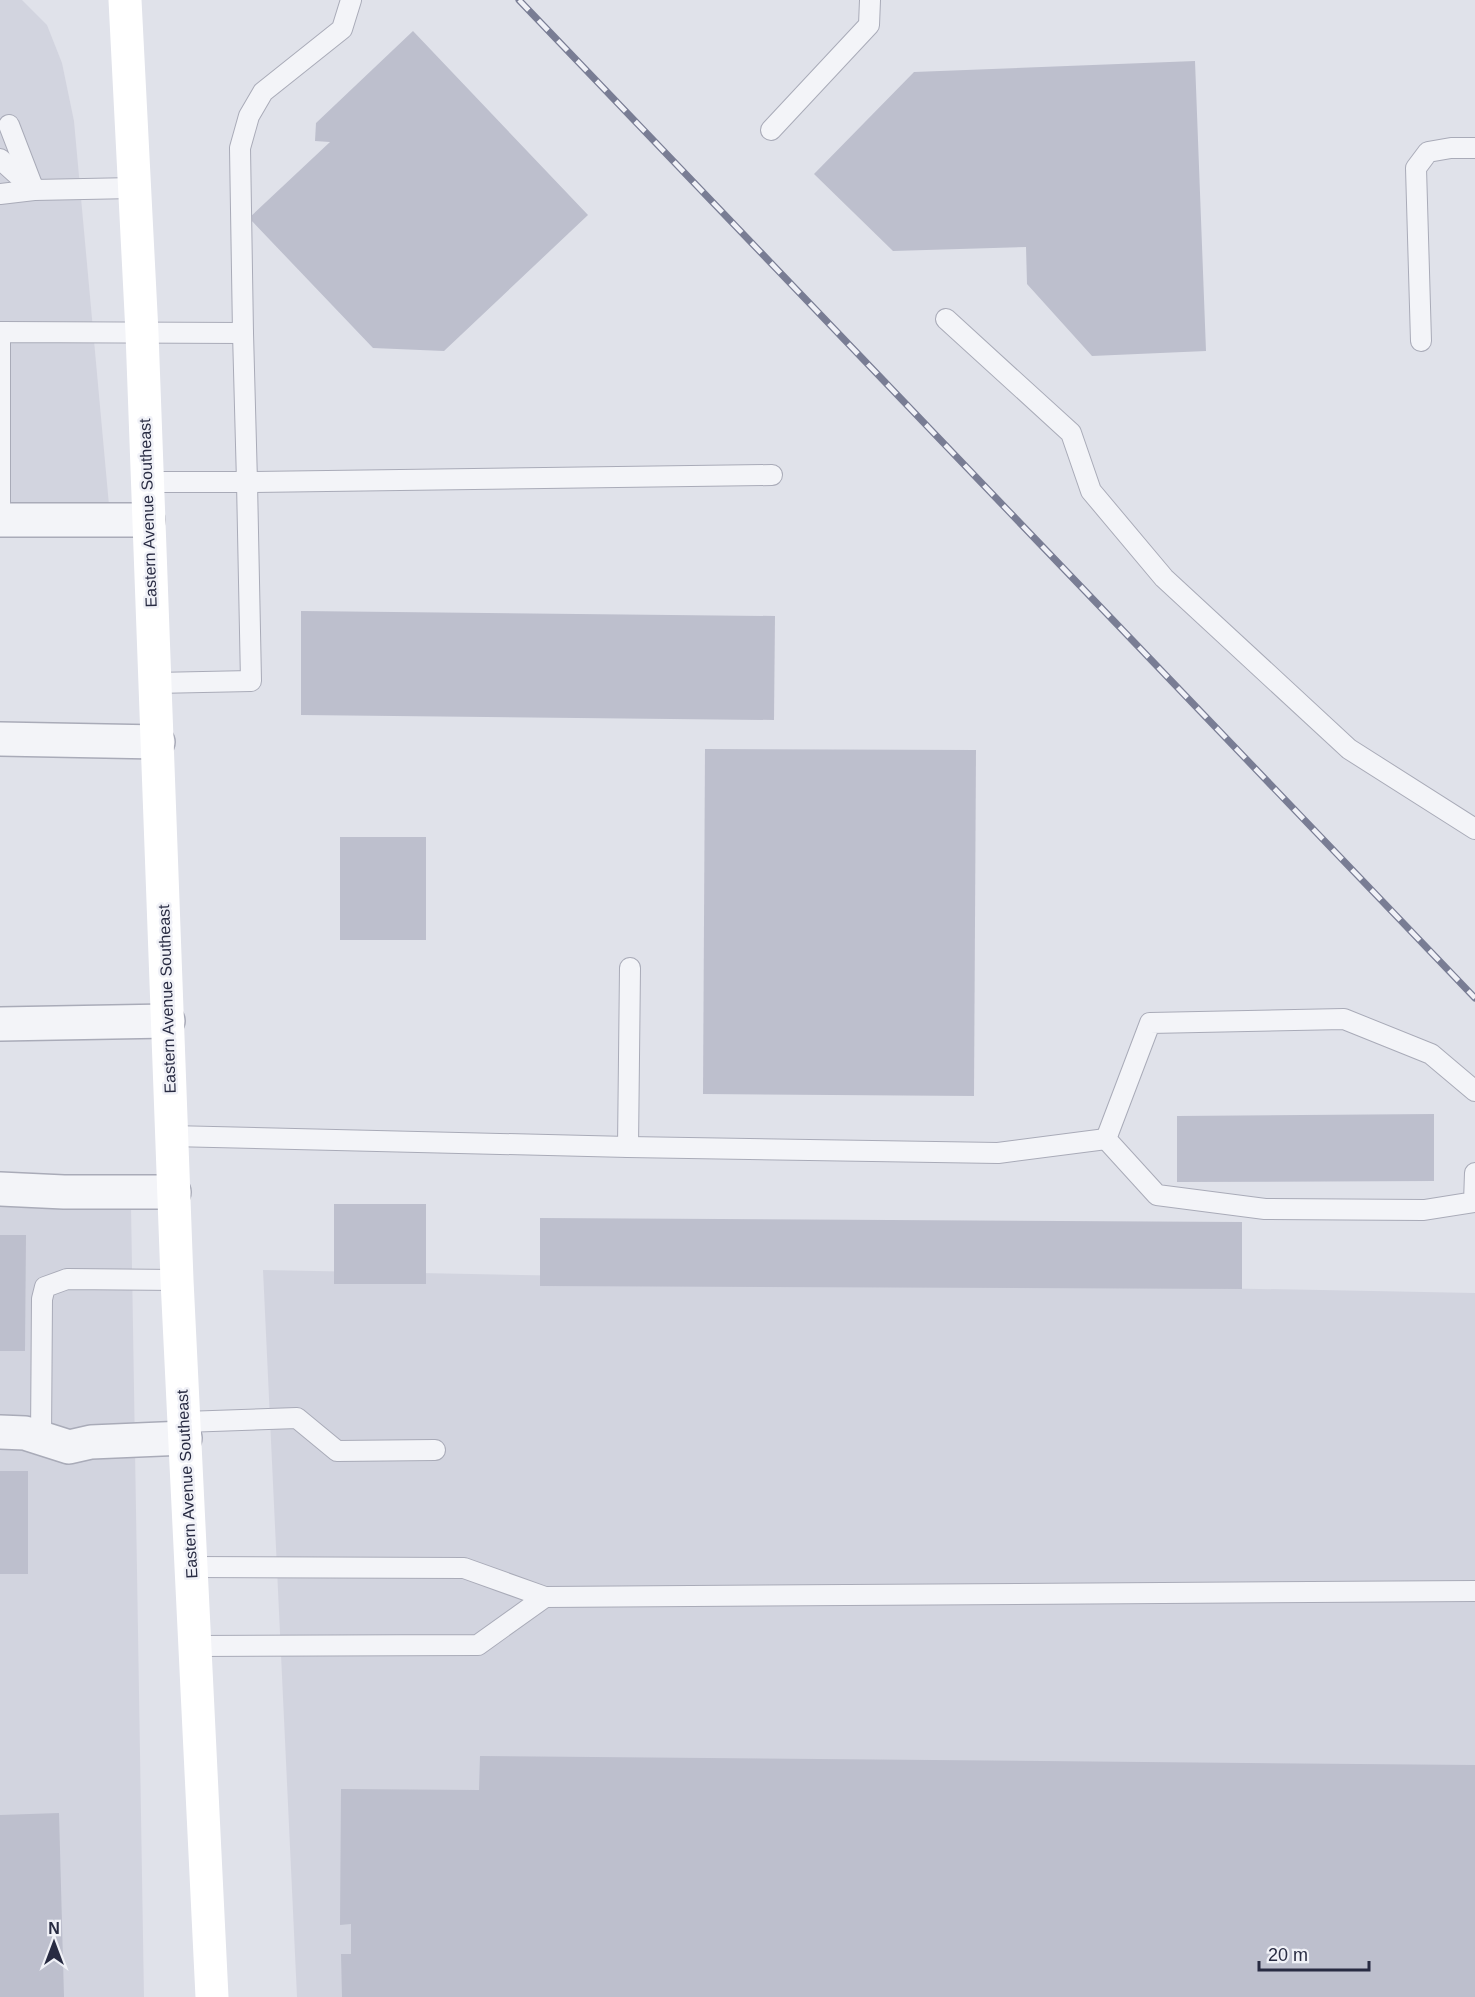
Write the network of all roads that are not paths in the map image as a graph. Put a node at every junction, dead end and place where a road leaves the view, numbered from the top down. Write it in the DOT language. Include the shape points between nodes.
graph roads {
  1 [pos="125,0"];
  2 [pos="351,0"];
  3 [pos="870,0"];
  4 [pos="9,125"];
  5 [pos="771,130"];
  6 [pos="1475,148"];
  7 [pos="0,159"];
  8 [pos="134,188"];
  9 [pos="34,190"];
  10 [pos="0,194"];
  11 [pos="946,319"];
  12 [pos="142,333"];
  13 [pos="243,333"];
  14 [pos="1421,341"];
  15 [pos="772,475"];
  16 [pos="146,482"];
  17 [pos="247,482"];
  18 [pos="0,520"];
  19 [pos="148,520"];
  20 [pos="154,683"];
  21 [pos="0,739"];
  22 [pos="158,742"];
  23 [pos="1475,829"];
  24 [pos="630,968"];
  25 [pos="168,1021"];
  26 [pos="0,1024"];
  27 [pos="1475,1090"];
  28 [pos="171,1136"];
  29 [pos="1106,1139"];
  30 [pos="628,1147"];
  31 [pos="1475,1173"];
  32 [pos="0,1188"];
  33 [pos="174,1191"];
  34 [pos="177,1280"];
  35 [pos="185,1430"];
  36 [pos="0,1432"];
  37 [pos="41,1438"];
  38 [pos="435,1450"];
  39 [pos="191,1567"];
  40 [pos="1475,1591"];
  41 [pos="545,1597"];
  42 [pos="196,1646"];
  43 [pos="212,1997"];
  1 -- 8 [label="main road, Eastern Avenue Southeast"];
  2 -- 13 [label="lane" via="342,29 263,92 249,116 240,148"];
  3 -- 5 [label="lane" via="869,25"];
  4 -- 9 [label="lane"];
  6 -- 14 [label="lane" via="1428,152 1416,168"];
  7 -- 9 [label="lane"];
  8 -- 9 [label="lane"];
  8 -- 12 [label="main road, Eastern Avenue Southeast"];
  9 -- 10 [label="lane"];
  11 -- 23 [label="lane" via="1071,433 1091,491 1164,578 1349,749"];
  12 -- 13 [label="lane"];
  12 -- 16 [label="main road, Eastern Avenue Southeast"];
  12 -- 18 [label="lane" via="0,332"];
  13 -- 17 [label="lane"];
  15 -- 17 [label="lane"];
  16 -- 17 [label="lane"];
  16 -- 19 [label="main road, Eastern Avenue Southeast"];
  17 -- 20 [label="lane" via="251,681"];
  18 -- 19 [label="street"];
  19 -- 20 [label="main road, Eastern Avenue Southeast"];
  20 -- 22 [label="main road, Eastern Avenue Southeast"];
  21 -- 22 [label="street"];
  22 -- 25 [label="main road, Eastern Avenue Southeast"];
  24 -- 30 [label="lane"];
  25 -- 26 [label="street"];
  25 -- 28 [label="main road, Eastern Avenue Southeast"];
  27 -- 29 [label="lane" via="1431,1054 1344,1019 1150,1023"];
  28 -- 30 [label="lane"];
  28 -- 33 [label="main road, Eastern Avenue Southeast"];
  29 -- 30 [label="lane" via="998,1153"];
  29 -- 31 [label="lane" via="1157,1195 1265,1209 1434,1209 1474,1202"];
  32 -- 33 [label="street"];
  33 -- 34 [label="main road, Eastern Avenue Southeast"];
  34 -- 35 [label="main road, Eastern Avenue Southeast"];
  34 -- 37 [label="lane" via="67,1279 45,1287"];
  35 -- 37 [label="street" via="69,1447"];
  35 -- 38 [label="lane" via="297,1418 337,1451"];
  35 -- 39 [label="main road, Eastern Avenue Southeast"];
  36 -- 37 [label="street"];
  39 -- 41 [label="lane" via="464,1568"];
  39 -- 42 [label="main road, Eastern Avenue Southeast"];
  40 -- 41 [label="lane"];
  41 -- 42 [label="lane" via="478,1645"];
  42 -- 43 [label="main road, Eastern Avenue Southeast"];
}
